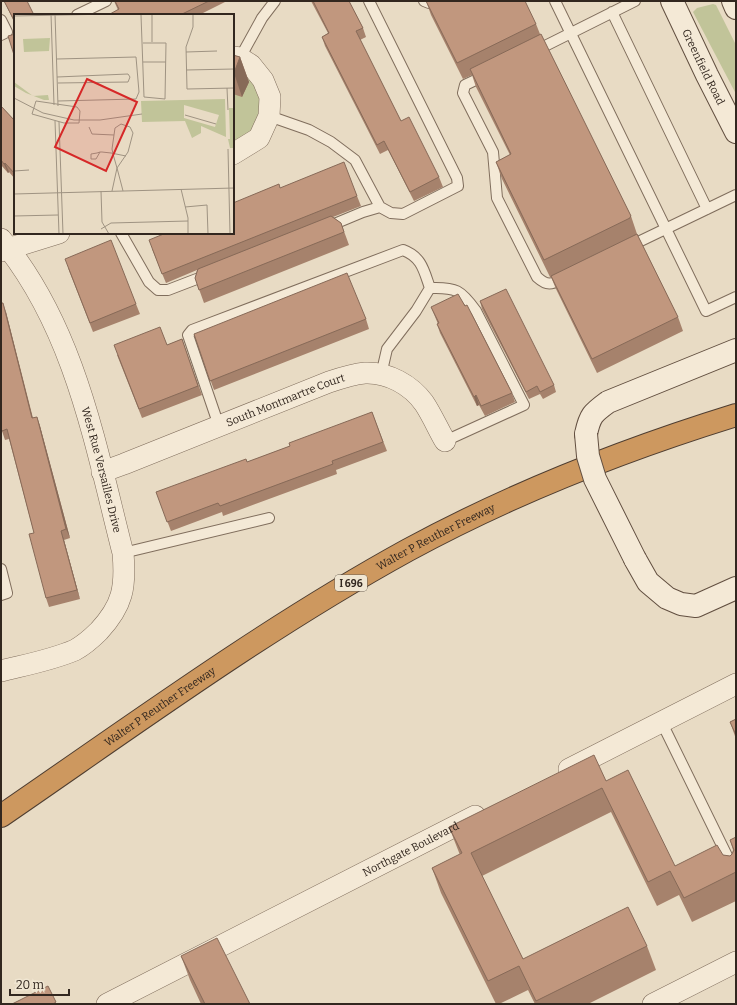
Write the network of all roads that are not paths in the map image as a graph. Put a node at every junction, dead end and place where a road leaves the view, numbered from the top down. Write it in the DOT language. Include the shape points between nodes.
graph roads {
  1 [pos="106,1"];
  2 [pos="275,1"];
  3 [pos="369,1"];
  4 [pos="424,1"];
  5 [pos="433,1"];
  6 [pos="555,1"];
  7 [pos="635,1"];
  8 [pos="672,1"];
  9 [pos="733,1"];
  10 [pos="736,8"];
  11 [pos="612,12"];
  12 [pos="79,14"];
  13 [pos="1,20"];
  14 [pos="570,33"];
  15 [pos="1,35"];
  16 [pos="528,54"];
  17 [pos="237,58"];
  18 [pos="493,71"];
  19 [pos="269,116"];
  20 [pos="736,132"];
  21 [pos="234,153"];
  22 [pos="736,195"];
  23 [pos="380,207"];
  24 [pos="707,208"];
  25 [pos="666,228"];
  26 [pos="319,230"];
  27 [pos="55,234"];
  28 [pos="122,234"];
  29 [pos="4,247"];
  30 [pos="623,249"];
  31 [pos="219,270"];
  32 [pos="573,274"];
  33 [pos="430,288"];
  34 [pos="736,297"];
  35 [pos="736,350"];
  36 [pos="381,375"];
  37 [pos="736,415"];
  38 [pos="219,426"];
  39 [pos="445,441"];
  40 [pos="102,472"];
  41 [pos="269,518"];
  42 [pos="122,553"];
  43 [pos="1,569"];
  44 [pos="736,588"];
  45 [pos="1,595"];
  46 [pos="1,671"];
  47 [pos="736,684"];
  48 [pos="661,722"];
  49 [pos="555,776"];
  50 [pos="491,808"];
  51 [pos="1,816"];
  52 [pos="736,874"];
  53 [pos="736,962"];
  54 [pos="107,1004"];
  55 [pos="653,1004"];
  1 -- 12 [label="lane"];
  2 -- 17 [label="lane"];
  3 -- 23 [label="lane" via="457,178 458,186 403,214 392,213"];
  4 -- 5 [label="lane"];
  6 -- 14 [label="lane"];
  7 -- 11 [label="lane"];
  8 -- 20 [label="main road, Greenfield Road"];
  9 -- 10 [label="main road"];
  11 -- 14 [label="lane"];
  11 -- 24 [label="lane"];
  13 -- 15 [label="lane" via="7,32"];
  14 -- 16 [label="lane"];
  14 -- 25 [label="lane"];
  17 -- 19 [label="street" via="251,65 262,80 270,97"];
  18 -- 32 [label="lane" via="465,85 463,93 493,152 497,198 537,277 544,283 552,284"];
  19 -- 21 [label="street" via="259,138"];
  19 -- 23 [label="lane" via="309,130 356,160"];
  22 -- 24 [label="lane"];
  23 -- 26 [label="lane"];
  24 -- 25 [label="lane"];
  25 -- 30 [label="lane"];
  25 -- 34 [label="lane" via="706,311"];
  27 -- 29 [label="street"];
  28 -- 31 [label="lane" via="149,282 158,290 168,290"];
  29 -- 40 [label="street, West Rue Versailles Drive" via="24,270 45,305 70,359"];
  33 -- 36 [label="lane" via="387,350"];
  33 -- 38 [label="lane" via="423,266 412,253 403,250 192,330 188,335"];
  33 -- 39 [label="lane" via="459,291 467,299 476,311 524,405"];
  35 -- 44 [label="main road, bridge" via="608,402 594,413 586,434 588,456 595,479 648,582 667,598 681,604 696,606"];
  36 -- 38 [label="street, South Montmartre Court" via="349,375"];
  36 -- 39 [label="street, South Montmartre Court" via="402,383 423,402"];
  37 -- 51 [label="highway, Walter P Reuther Freeway / I 696" via="572,472 510,499 409,550 286,622"];
  38 -- 40 [label="street, South Montmartre Court"];
  40 -- 42 [label="street, West Rue Versailles Drive"];
  41 -- 42 [label="lane"];
  42 -- 46 [label="street, West Rue Versailles Drive" via="125,575 117,609 91,639 76,649"];
  43 -- 45 [label="lane" via="7,593"];
  47 -- 48 [label="street"];
  48 -- 49 [label="street"];
  48 -- 52 [label="lane"];
  50 -- 54 [label="street, Northgate Boulevard"];
  53 -- 55 [label="street"];
}
